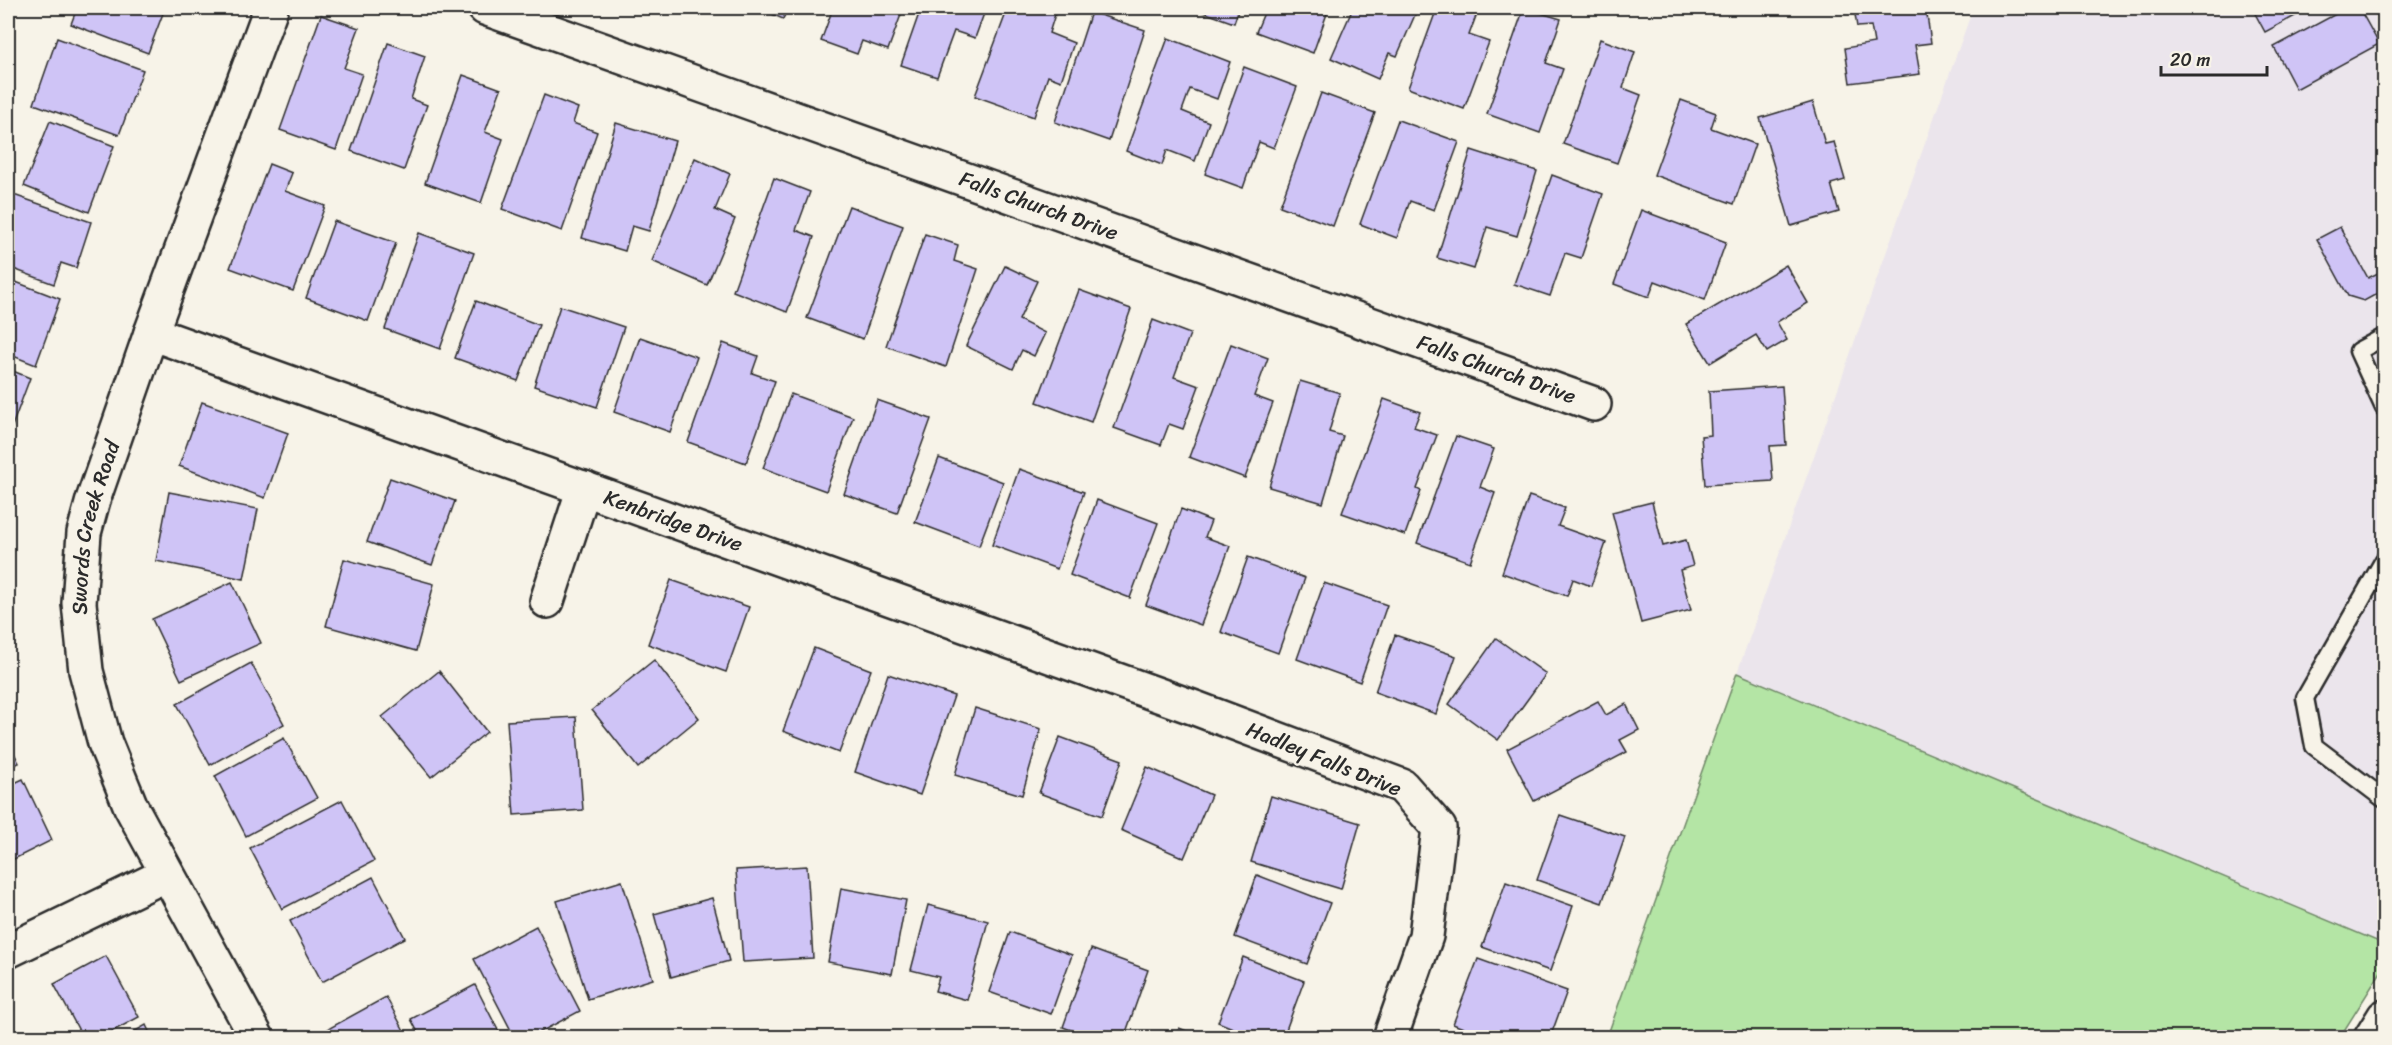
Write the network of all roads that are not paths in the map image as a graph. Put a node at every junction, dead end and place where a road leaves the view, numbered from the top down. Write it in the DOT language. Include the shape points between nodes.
graph roads {
  1 [pos="271,8"];
  2 [pos="484,8"];
  3 [pos="151,333"];
  4 [pos="2385,337"];
  5 [pos="1594,404"];
  6 [pos="2385,408"];
  7 [pos="584,488"];
  8 [pos="2385,560"];
  9 [pos="547,601"];
  10 [pos="1195,708"];
  11 [pos="2385,800"];
  12 [pos="167,874"];
  13 [pos="8,951"];
  14 [pos="2385,1017"];
  15 [pos="256,1038"];
  16 [pos="1390,1038"];
  17 [pos="2371,1038"];
  1 -- 3 [label="street, Swords Creek Road"];
  2 -- 5 [label="street, Falls Church Drive"];
  3 -- 7 [label="street, Kenbridge Drive"];
  3 -- 12 [label="street, Swords Creek Road" via="90,511 79,603 86,671 105,743 131,807"];
  4 -- 6 [label="lane" via="2358,351"];
  7 -- 9 [label="street"];
  7 -- 10 [label="street, Kenbridge Drive"];
  8 -- 11 [label="lane" via="2304,698 2314,746"];
  10 -- 16 [label="street, Hadley Falls Drive" via="1402,786 1439,828 1426,936"];
  12 -- 13 [label="street"];
  12 -- 15 [label="street, Swords Creek Road"];
  14 -- 17 [label="street"];
}
